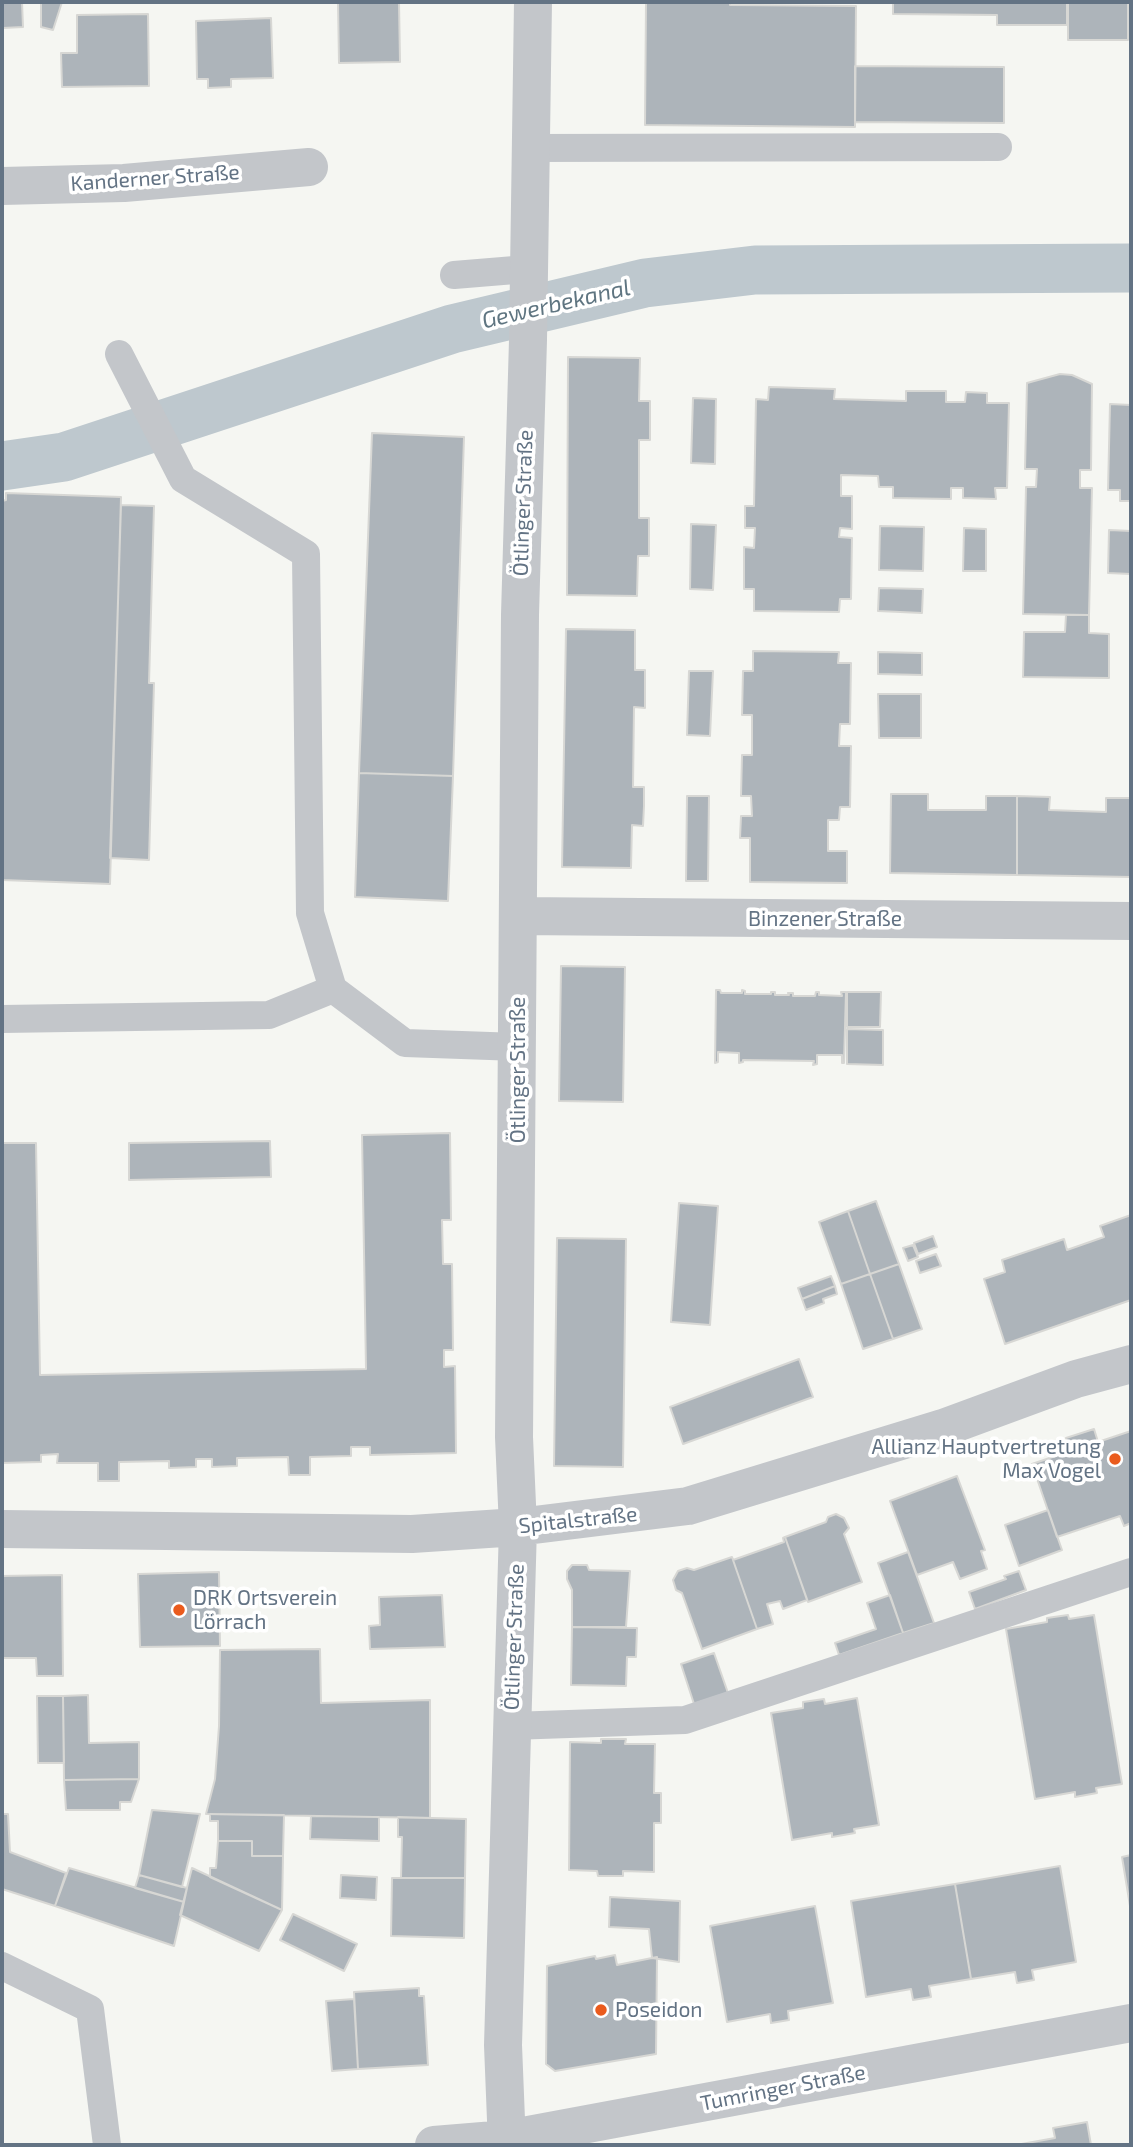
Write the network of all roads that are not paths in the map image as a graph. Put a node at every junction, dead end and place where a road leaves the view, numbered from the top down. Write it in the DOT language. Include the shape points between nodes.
graph roads {
  1 [pos="533,2"];
  2 [pos="998,147"];
  3 [pos="530,148"];
  4 [pos="309,167"];
  5 [pos="2,187"];
  6 [pos="454,275"];
  7 [pos="527,276"];
  8 [pos="119,354"];
  9 [pos="518,916"];
  10 [pos="1131,920"];
  11 [pos="333,989"];
  12 [pos="2,1019"];
  13 [pos="518,1047"];
  14 [pos="1131,1364"];
  15 [pos="518,1527"];
  16 [pos="2,1529"];
  17 [pos="1131,1572"];
  18 [pos="511,1726"];
  19 [pos="2,1966"];
  20 [pos="1131,2023"];
  21 [pos="507,2142"];
  22 [pos="107,2145"];
  23 [pos="434,2145"];
  1 -- 3 [label="street, Ötlinger Straße"];
  2 -- 3 [label="lane"];
  3 -- 7 [label="street, Ötlinger Straße"];
  4 -- 5 [label="street, Kanderner Straße" via="124,183"];
  6 -- 7 [label="lane"];
  7 -- 9 [label="street, Ötlinger Straße"];
  8 -- 11 [label="lane" via="183,479 306,554 310,914"];
  9 -- 10 [label="street, Binzener Straße"];
  9 -- 13 [label="street, Ötlinger Straße"];
  11 -- 12 [label="lane" via="269,1015"];
  11 -- 13 [label="lane" via="405,1043"];
  13 -- 15 [label="street, Ötlinger Straße" via="514,1437"];
  14 -- 15 [label="street, Spitalstraße" via="688,1506"];
  15 -- 16 [label="street, Spitalstraße" via="412,1534"];
  15 -- 18 [label="street, Ötlinger Straße"];
  17 -- 18 [label="lane" via="685,1720"];
  18 -- 21 [label="street, Ötlinger Straße" via="503,2045"];
  19 -- 22 [label="lane" via="90,2009"];
  20 -- 21 [label="street, Tumringer Straße"];
  21 -- 23 [label="street, Tumringer Straße"];
}
